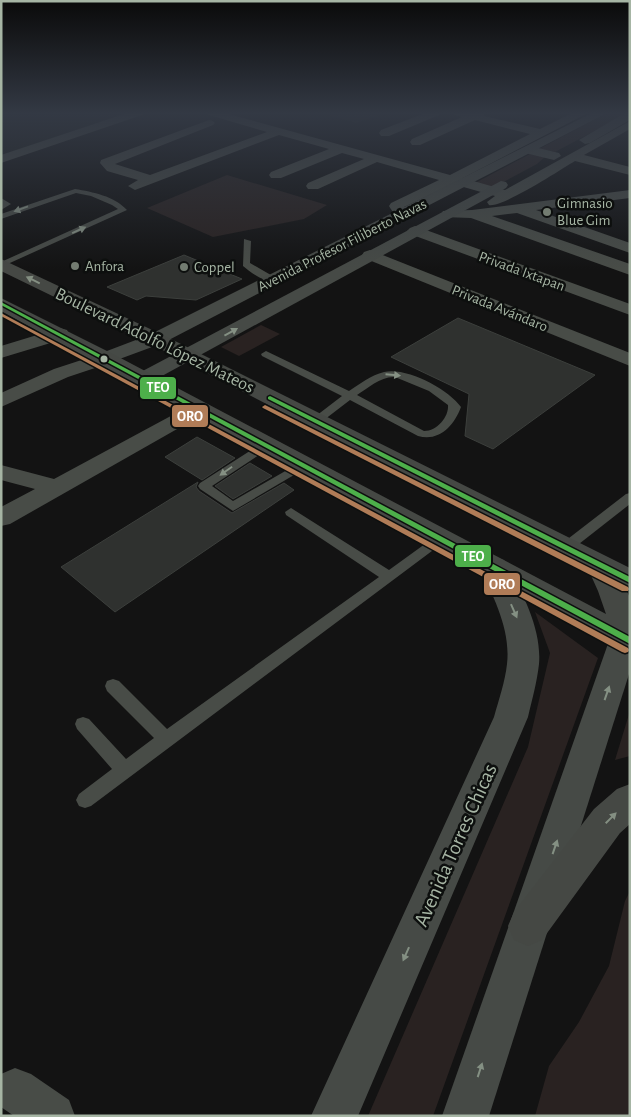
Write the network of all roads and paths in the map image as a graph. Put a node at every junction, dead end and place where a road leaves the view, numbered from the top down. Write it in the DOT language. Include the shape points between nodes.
graph roads {
  1 [pos="109,165"];
  2 [pos="191,165"];
  3 [pos="300,165"];
  4 [pos="360,165"];
  5 [pos="402,165"];
  6 [pos="486,165"];
  7 [pos="495,165"];
  8 [pos="539,165"];
  9 [pos="561,165"];
  10 [pos="607,165"];
  11 [pos="630,171"];
  12 [pos="152,180"];
  13 [pos="459,181"];
  14 [pos="132,188"];
  15 [pos="630,194"];
  16 [pos="488,197"];
  17 [pos="1,200"];
  18 [pos="1,208"];
  19 [pos="516,208"];
  20 [pos="461,212"];
  21 [pos="608,215"];
  22 [pos="1,216"];
  23 [pos="415,231"];
  24 [pos="596,237"];
  25 [pos="247,242"];
  26 [pos="630,248"];
  27 [pos="370,255"];
  28 [pos="2,265"];
  29 [pos="630,270"];
  30 [pos="273,280"];
  31 [pos="1,303"];
  32 [pos="630,310"];
  33 [pos="60,334"];
  34 [pos="156,340"];
  35 [pos="1,352"];
  36 [pos="266,354"];
  37 [pos="188,356"];
  38 [pos="106,358"];
  39 [pos="630,360"];
  40 [pos="144,378"];
  41 [pos="351,396"];
  42 [pos="1,402"];
  43 [pos="200,408"];
  44 [pos="316,421"];
  45 [pos="266,444"];
  46 [pos="305,465"];
  47 [pos="1,472"];
  48 [pos="57,487"];
  49 [pos="630,497"];
  50 [pos="291,512"];
  51 [pos="1,518"];
  52 [pos="441,539"];
  53 [pos="566,548"];
  54 [pos="599,565"];
  55 [pos="494,567"];
  56 [pos="390,577"];
  57 [pos="630,580"];
  58 [pos="627,640"];
  59 [pos="113,686"];
  60 [pos="83,724"];
  61 [pos="166,739"];
  62 [pos="125,771"];
  63 [pos="85,800"];
  64 [pos="630,801"];
  65 [pos="528,926"];
  66 [pos="16,1090"];
  67 [pos="53,1116"];
  68 [pos="334,1116"];
  69 [pos="465,1116"];
  1 -- 12 [label="street"];
  2 -- 12 [label="street"];
  3 -- 4 [label="street" via="280,173 319,184"];
  5 -- 13 [label="street"];
  6 -- 13 [label="street"];
  7 -- 13 [label="main road, Avenida Profesor Filiberto Navas"];
  8 -- 16 [label="main road, Avenida Profesor Filiberto Navas"];
  9 -- 16 [label="street" via="508,195"];
  10 -- 11 [label="street"];
  12 -- 14 [label="street"];
  13 -- 16 [label="street"];
  13 -- 30 [label="main road, Avenida Profesor Filiberto Navas"];
  15 -- 19 [label="street"];
  16 -- 19 [label="street"];
  16 -- 20 [label="main road, Avenida Profesor Filiberto Navas"];
  17 -- 18 [label="lane" via="7,204"];
  19 -- 20 [label="street"];
  19 -- 24 [label="street"];
  20 -- 23 [label="main road, Avenida Profesor Filiberto Navas"];
  20 -- 29 [label="street"];
  21 -- 24 [label="street"];
  28 -- 22 [label="lane, one-way" via="123,210 93,194 75,191"];
  23 -- 27 [label="main road, Avenida Profesor Filiberto Navas"];
  23 -- 32 [label="street, Privada Ixtapan"];
  24 -- 26 [label="street"];
  25 -- 30 [label="lane" via="246,264"];
  37 -- 27 [label="main road, Avenida Profesor Filiberto Navas, one-way"];
  27 -- 39 [label="street, Privada Avándaro"];
  34 -- 28 [label="main road, Boulevard Adolfo López Mateos, one-way"];
  30 -- 34 [label="main road, Avenida Profesor Filiberto Navas"];
  31 -- 33 [label="main road, Boulevard Adolfo López Mateos"];
  33 -- 35 [label="street"];
  33 -- 38 [label="main road, Boulevard Adolfo López Mateos"];
  34 -- 37 [label="main road, Boulevard Adolfo López Mateos"];
  34 -- 38 [label="main road, Avenida Profesor Filiberto Navas"];
  36 -- 41 [label="lane"];
  37 -- 40 [label="main road, Avenida Profesor Filiberto Navas"];
  37 -- 44 [label="main road, Boulevard Adolfo López Mateos"];
  38 -- 40 [label="main road, Boulevard Adolfo López Mateos"];
  38 -- 42 [label="street" via="62,373"];
  40 -- 43 [label="main road, Boulevard Adolfo López Mateos"];
  41 -- 41 [label="lane, one-way" via="376,378 393,374 434,389 455,407 443,427 434,434 426,435"];
  41 -- 44 [label="lane"];
  43 -- 45 [label="main road, Boulevard Adolfo López Mateos"];
  43 -- 48 [label="street"];
  44 -- 53 [label="main road, Boulevard Adolfo López Mateos"];
  45 -- 46 [label="main road, Boulevard Adolfo López Mateos"];
  45 -- 46 [label="lane, one-way" via="204,486 233,507"];
  46 -- 52 [label="main road, Boulevard Adolfo López Mateos"];
  47 -- 48 [label="street"];
  48 -- 51 [label="street"];
  49 -- 53 [label="lane"];
  50 -- 56 [label="lane"];
  52 -- 55 [label="main road, Boulevard Adolfo López Mateos"];
  52 -- 56 [label="lane"];
  53 -- 54 [label="main road, Boulevard Adolfo López Mateos"];
  54 -- 57 [label="main road, Boulevard Adolfo López Mateos"];
  54 -- 58 [label="main road" via="608,579"];
  55 -- 58 [label="main road, Boulevard Adolfo López Mateos"];
  55 -- 68 [label="main road, Avenida Torres Chicas, one-way" via="519,624 524,647 511,718"];
  56 -- 61 [label="lane"];
  65 -- 58 [label="main road, one-way"];
  59 -- 61 [label="lane"];
  60 -- 62 [label="lane"];
  61 -- 62 [label="lane"];
  62 -- 63 [label="lane"];
  65 -- 64 [label="main road, one-way" via="607,821"];
  69 -- 65 [label="main road, one-way"];
  66 -- 67 [label="street"];
}
